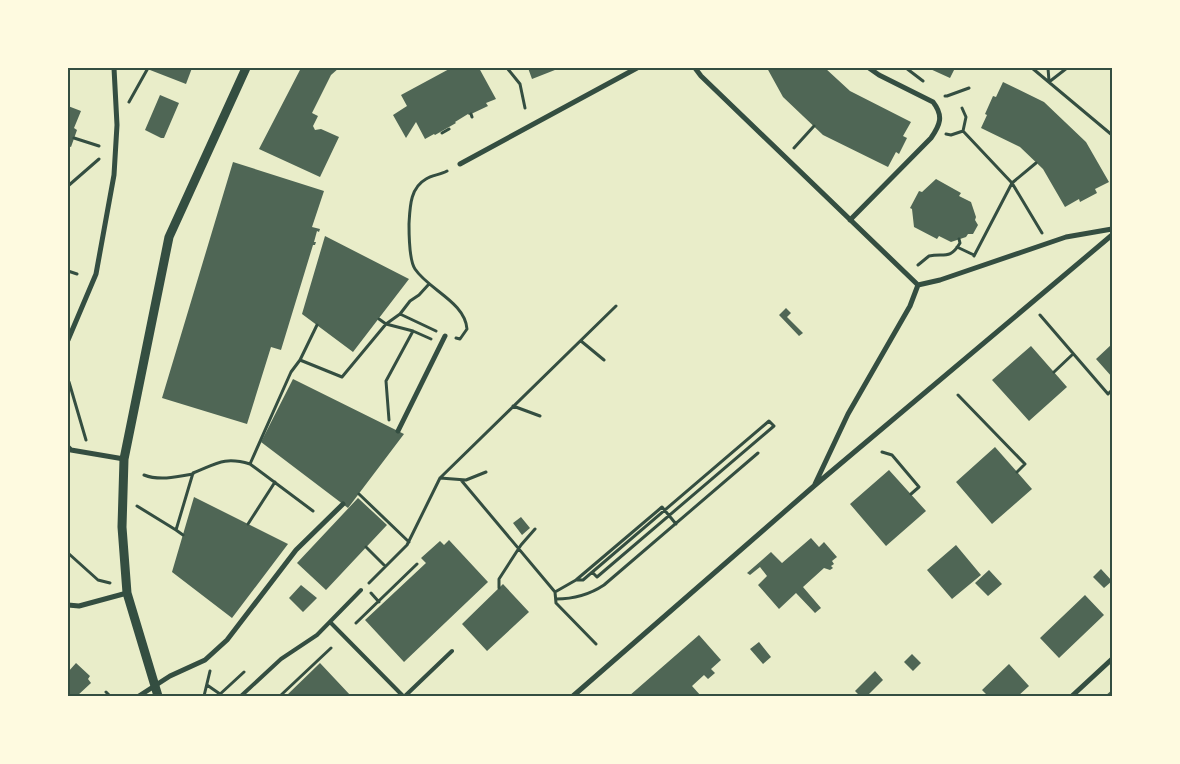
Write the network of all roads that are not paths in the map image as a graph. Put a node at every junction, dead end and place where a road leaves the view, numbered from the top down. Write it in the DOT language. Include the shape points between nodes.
graph roads {
  1 [pos="114,68"];
  2 [pos="246,68"];
  3 [pos="637,68"];
  4 [pos="695,68"];
  5 [pos="869,68"];
  6 [pos="460,164"];
  7 [pos="850,220"];
  8 [pos="1112,229"];
  9 [pos="1112,235"];
  10 [pos="918,285"];
  11 [pos="445,336"];
  12 [pos="68,340"];
  13 [pos="398,431"];
  14 [pos="68,447"];
  15 [pos="124,459"];
  16 [pos="814,486"];
  17 [pos="343,504"];
  18 [pos="361,590"];
  19 [pos="127,593"];
  20 [pos="68,605"];
  21 [pos="330,622"];
  22 [pos="452,651"];
  23 [pos="1112,659"];
  24 [pos="153,686"];
  25 [pos="577,695"];
  26 [pos="139,696"];
  27 [pos="158,696"];
  28 [pos="241,696"];
  29 [pos="404,696"];
  30 [pos="1072,696"];
  1 -- 12 [label="street" via="117,125 114,175 96,274"];
  2 -- 15 [label="street" via="169,237"];
  3 -- 6 [label="street"];
  4 -- 7 [label="street"];
  5 -- 7 [label="street" via="933,102 939,109 940,121 931,138"];
  7 -- 10 [label="street"];
  8 -- 10 [label="street" via="1066,237"];
  9 -- 16 [label="street"];
  10 -- 16 [label="street" via="910,306 848,414"];
  11 -- 13 [label="street"];
  14 -- 15 [label="street"];
  15 -- 19 [label="street" via="122,527"];
  16 -- 25 [label="street"];
  17 -- 24 [label="street" via="296,550 227,640 205,660"];
  18 -- 21 [label="lane"];
  19 -- 20 [label="street" via="79,606"];
  19 -- 24 [label="street"];
  21 -- 28 [label="lane" via="317,635 281,659"];
  21 -- 29 [label="lane"];
  22 -- 29 [label="lane"];
  23 -- 30 [label="street"];
  24 -- 26 [label="street"];
  24 -- 27 [label="street"];
}
